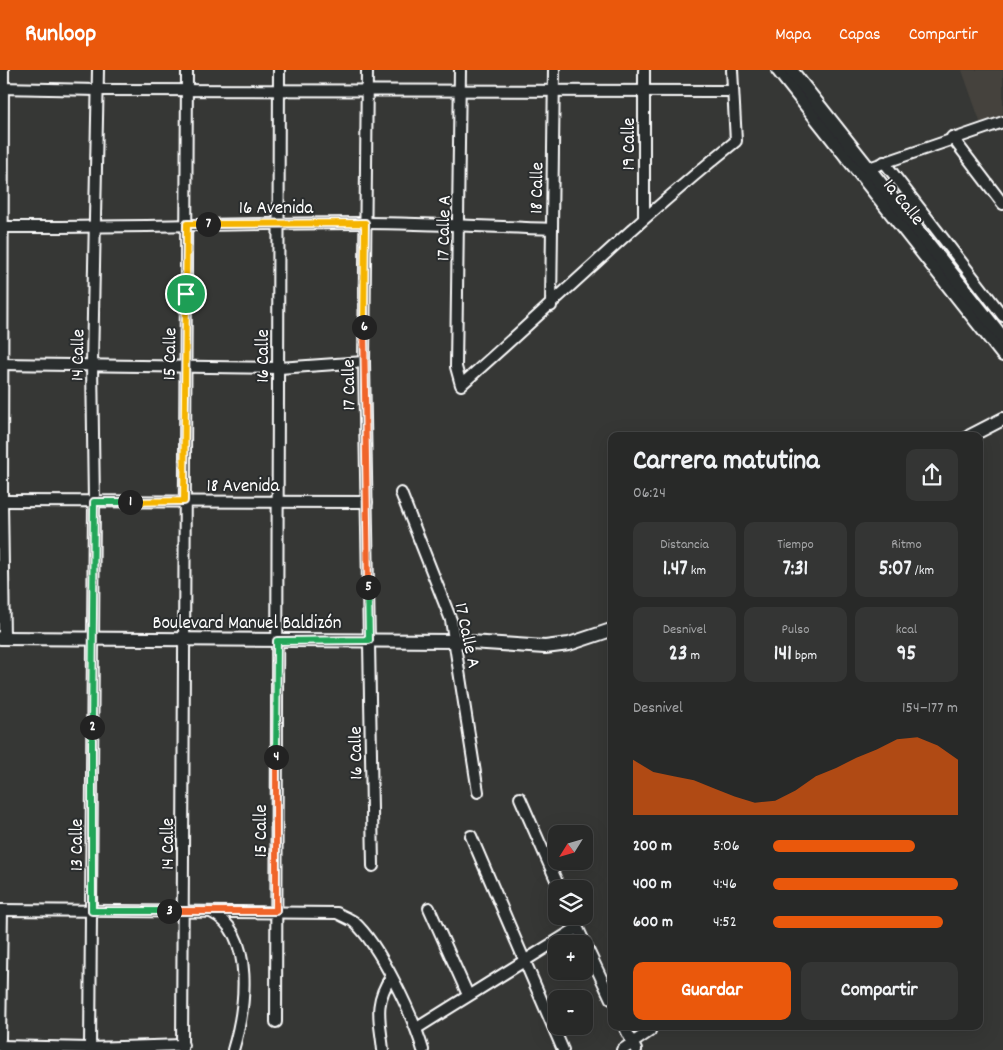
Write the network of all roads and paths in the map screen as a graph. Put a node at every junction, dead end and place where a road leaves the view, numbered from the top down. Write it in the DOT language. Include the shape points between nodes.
graph roads {
  1 [pos="3,70"];
  2 [pos="98,70"];
  3 [pos="188,70"];
  4 [pos="279,70"];
  5 [pos="367,70"];
  6 [pos="460,70"];
  7 [pos="554,70"];
  8 [pos="644,70"];
  9 [pos="732,70"];
  10 [pos="778,70"];
  11 [pos="791,70"];
  12 [pos="1,88"];
  13 [pos="98,90"];
  14 [pos="187,90"];
  15 [pos="554,90"];
  16 [pos="279,91"];
  17 [pos="367,91"];
  18 [pos="460,91"];
  19 [pos="733,91"];
  20 [pos="644,92"];
  21 [pos="1003,122"];
  22 [pos="952,137"];
  23 [pos="884,162"];
  24 [pos="862,171"];
  25 [pos="1003,204"];
  26 [pos="644,218"];
  27 [pos="365,223"];
  28 [pos="187,224"];
  29 [pos="279,224"];
  30 [pos="1,227"];
  31 [pos="460,227"];
  32 [pos="95,228"];
  33 [pos="552,229"];
  34 [pos="551,306"];
  35 [pos="1003,316"];
  36 [pos="1003,338"];
  37 [pos="1003,355"];
  38 [pos="364,362"];
  39 [pos="1,364"];
  40 [pos="92,364"];
  41 [pos="186,365"];
  42 [pos="279,368"];
  43 [pos="1003,419"];
  44 [pos="978,432"];
  45 [pos="401,493"];
  46 [pos="1,501"];
  47 [pos="184,501"];
  48 [pos="278,501"];
  49 [pos="94,502"];
  50 [pos="367,502"];
  51 [pos="608,631"];
  52 [pos="2,638"];
  53 [pos="185,639"];
  54 [pos="92,640"];
  55 [pos="369,640"];
  56 [pos="277,641"];
  57 [pos="455,641"];
  58 [pos="478,792"];
  59 [pos="520,798"];
  60 [pos="471,836"];
  61 [pos="373,866"];
  62 [pos="556,880"];
  63 [pos="429,908"];
  64 [pos="1,910"];
  65 [pos="183,910"];
  66 [pos="209,910"];
  67 [pos="92,911"];
  68 [pos="276,911"];
  69 [pos="576,925"];
  70 [pos="577,928"];
  71 [pos="524,960"];
  72 [pos="391,977"];
  73 [pos="608,993"];
  74 [pos="468,995"];
  75 [pos="276,1022"];
  76 [pos="417,1028"];
  77 [pos="626,1030"];
  78 [pos="650,1031"];
  79 [pos="0,1039"];
  80 [pos="634,1046"];
  81 [pos="0,1048"];
  82 [pos="183,1048"];
  83 [pos="90,1049"];
  84 [pos="234,1050"];
  85 [pos="383,1050"];
  86 [pos="424,1050"];
  87 [pos="563,1050"];
  88 [pos="622,1050"];
  1 -- 12 [label="street"];
  2 -- 13 [label="street, 14 Calle"];
  3 -- 14 [label="street, 15 Calle"];
  4 -- 16 [label="street, 16 Calle"];
  5 -- 17 [label="street, 17 Calle"];
  6 -- 18 [label="street, 17 Calle A"];
  7 -- 15 [label="street, 18 Calle"];
  8 -- 20 [label="street, 19 Calle"];
  9 -- 19 [label="street"];
  10 -- 24 [label="main road, 1a Calle"];
  11 -- 24 [label="main road, 1a Calle"];
  12 -- 13 [label="street"];
  12 -- 30 [label="street"];
  13 -- 14 [label="street"];
  13 -- 32 [label="street, 14 Calle"];
  14 -- 16 [label="street"];
  14 -- 28 [label="street, 15 Calle"];
  15 -- 18 [label="street"];
  15 -- 20 [label="street"];
  15 -- 33 [label="street, 18 Calle"];
  16 -- 17 [label="street"];
  16 -- 29 [label="street, 16 Calle"];
  17 -- 18 [label="street"];
  17 -- 27 [label="street, 17 Calle"];
  18 -- 31 [label="street, 17 Calle A"];
  19 -- 20 [label="street"];
  19 -- 26 [label="street" via="736,141"];
  20 -- 26 [label="street, 19 Calle"];
  21 -- 22 [label="street"];
  22 -- 23 [label="street"];
  22 -- 25 [label="street"];
  23 -- 24 [label="street"];
  23 -- 35 [label="street, 1a Calle"];
  24 -- 36 [label="main road, 1a Calle"];
  24 -- 37 [label="main road, 1a Calle"];
  26 -- 34 [label="street"];
  27 -- 29 [label="street, 16 Avenida"];
  27 -- 31 [label="street, 16 Avenida"];
  27 -- 38 [label="street, 17 Calle"];
  28 -- 29 [label="street, 16 Avenida"];
  28 -- 32 [label="street, 16 Avenida"];
  28 -- 41 [label="street, 15 Calle"];
  29 -- 42 [label="street, 16 Calle"];
  30 -- 32 [label="street, 16 Avenida"];
  30 -- 39 [label="street"];
  31 -- 33 [label="street, 16 Avenida"];
  31 -- 34 [label="street, 17 Calle A" via="456,367 461,385"];
  32 -- 40 [label="street, 14 Calle"];
  33 -- 34 [label="street, 18 Calle"];
  38 -- 42 [label="street"];
  38 -- 50 [label="street, 17 Calle"];
  39 -- 40 [label="street"];
  39 -- 46 [label="street"];
  40 -- 41 [label="street"];
  40 -- 49 [label="street, 14 Calle"];
  41 -- 42 [label="street"];
  41 -- 47 [label="street, 15 Calle"];
  42 -- 48 [label="street, 16 Calle"];
  43 -- 44 [label="main road"];
  45 -- 57 [label="street, 17 Calle A" via="452,620"];
  46 -- 49 [label="street, 18 Avenida"];
  46 -- 52 [label="street"];
  47 -- 48 [label="street, 18 Avenida"];
  47 -- 49 [label="street, 18 Avenida"];
  47 -- 53 [label="street, 15 Calle"];
  48 -- 50 [label="street, 18 Avenida"];
  48 -- 56 [label="street, 16 Calle"];
  49 -- 54 [label="street, 14 Calle"];
  50 -- 55 [label="street, 17 Calle"];
  51 -- 57 [label="main road, Boulevard Manuel Baldizón" via="569,644 545,647"];
  52 -- 54 [label="main road, Boulevard Manuel Baldizón"];
  53 -- 54 [label="main road, Boulevard Manuel Baldizón"];
  53 -- 56 [label="main road, Boulevard Manuel Baldizón"];
  53 -- 65 [label="street, 14 Calle"];
  54 -- 67 [label="street, 13 Calle"];
  55 -- 56 [label="main road, Boulevard Manuel Baldizón"];
  55 -- 57 [label="main road, Boulevard Manuel Baldizón"];
  55 -- 61 [label="street, 16 Calle"];
  56 -- 68 [label="street, 15 Calle"];
  57 -- 58 [label="street, 17 Calle A"];
  59 -- 62 [label="street"];
  60 -- 71 [label="street"];
  63 -- 74 [label="street"];
  64 -- 67 [label="street"];
  64 -- 79 [label="street"];
  65 -- 66 [label="street"];
  65 -- 67 [label="street"];
  65 -- 82 [label="street, 14 Calle"];
  66 -- 68 [label="street"];
  66 -- 84 [label="street" via="222,917 238,942 243,992 241,1023"];
  67 -- 83 [label="street, 13 Calle"];
  68 -- 72 [label="street" via="337,913 352,920 364,932"];
  68 -- 75 [label="street, 15 Calle"];
  69 -- 70 [label="street"];
  70 -- 71 [label="street"];
  70 -- 73 [label="street"];
  71 -- 74 [label="street"];
  71 -- 87 [label="street"];
  72 -- 76 [label="street"];
  72 -- 85 [label="street" via="381,992 379,1007"];
  74 -- 76 [label="street"];
  76 -- 86 [label="street"];
  77 -- 80 [label="street"];
  78 -- 80 [label="street"];
  80 -- 88 [label="street"];
  81 -- 83 [label="street"];
  82 -- 83 [label="street"];
}
